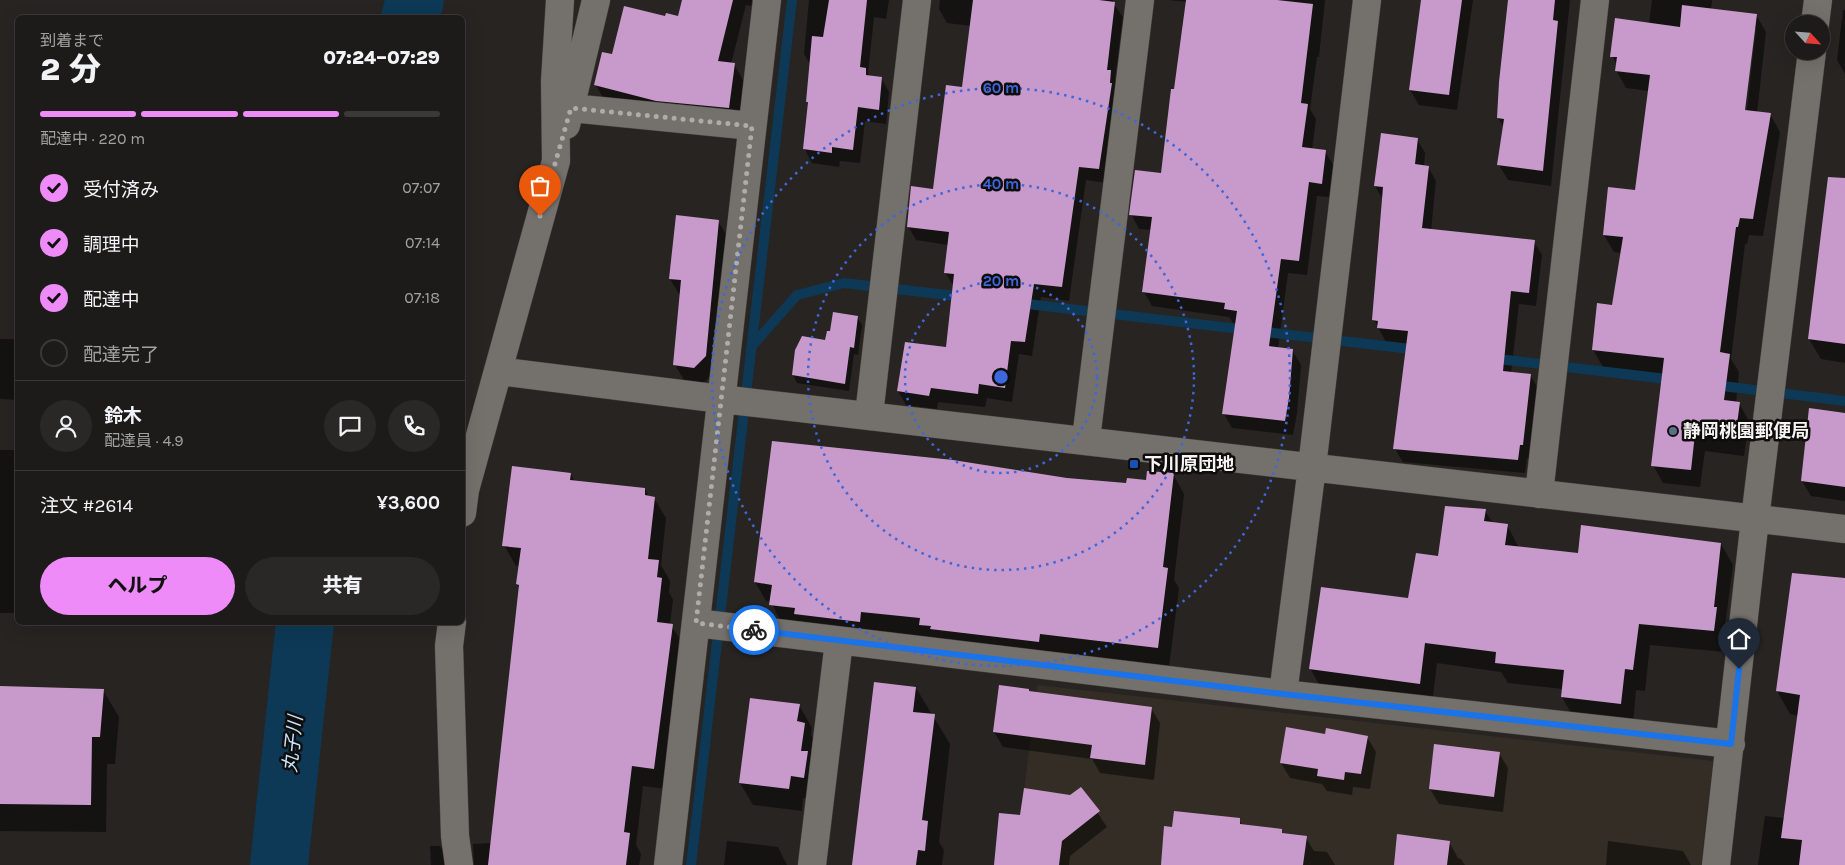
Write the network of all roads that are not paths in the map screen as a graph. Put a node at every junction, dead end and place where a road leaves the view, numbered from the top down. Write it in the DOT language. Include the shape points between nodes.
graph roads {
  1 [pos="560,0"];
  2 [pos="596,0"];
  3 [pos="767,0"];
  4 [pos="917,0"];
  5 [pos="1140,0"];
  6 [pos="1366,0"];
  7 [pos="1595,0"];
  8 [pos="1818,0"];
  9 [pos="1816,15"];
  10 [pos="1811,60"];
  11 [pos="571,108"];
  12 [pos="752,126"];
  13 [pos="556,161"];
  14 [pos="498,371"];
  15 [pos="721,399"];
  16 [pos="869,415"];
  17 [pos="1086,439"];
  18 [pos="1312,467"];
  19 [pos="465,490"];
  20 [pos="1539,494"];
  21 [pos="1755,519"];
  22 [pos="1845,529"];
  23 [pos="696,623"];
  24 [pos="452,625"];
  25 [pos="840,641"];
  26 [pos="1283,694"];
  27 [pos="1731,744"];
  28 [pos="458,865"];
  29 [pos="668,865"];
  30 [pos="812,865"];
  31 [pos="1716,865"];
  1 -- 13 [label="street" via="555,81"];
  2 -- 11 [label="street"];
  3 -- 12 [label="street"];
  4 -- 16 [label="street"];
  5 -- 17 [label="street"];
  6 -- 18 [label="street"];
  7 -- 20 [label="street"];
  8 -- 9 [label="street"];
  10 -- 21 [label="street"];
  11 -- 12 [label="street"];
  11 -- 13 [label="street"];
  12 -- 15 [label="street"];
  13 -- 14 [label="street"];
  14 -- 15 [label="street"];
  14 -- 19 [label="street"];
  15 -- 16 [label="street"];
  15 -- 23 [label="street"];
  16 -- 17 [label="street"];
  17 -- 18 [label="street"];
  18 -- 20 [label="street"];
  18 -- 26 [label="street"];
  20 -- 21 [label="street"];
  21 -- 22 [label="street"];
  21 -- 27 [label="street"];
  23 -- 25 [label="street"];
  23 -- 29 [label="street"];
  24 -- 28 [label="street" via="450,656"];
  25 -- 26 [label="street"];
  25 -- 30 [label="street"];
  26 -- 27 [label="street"];
  27 -- 31 [label="street"];
}
